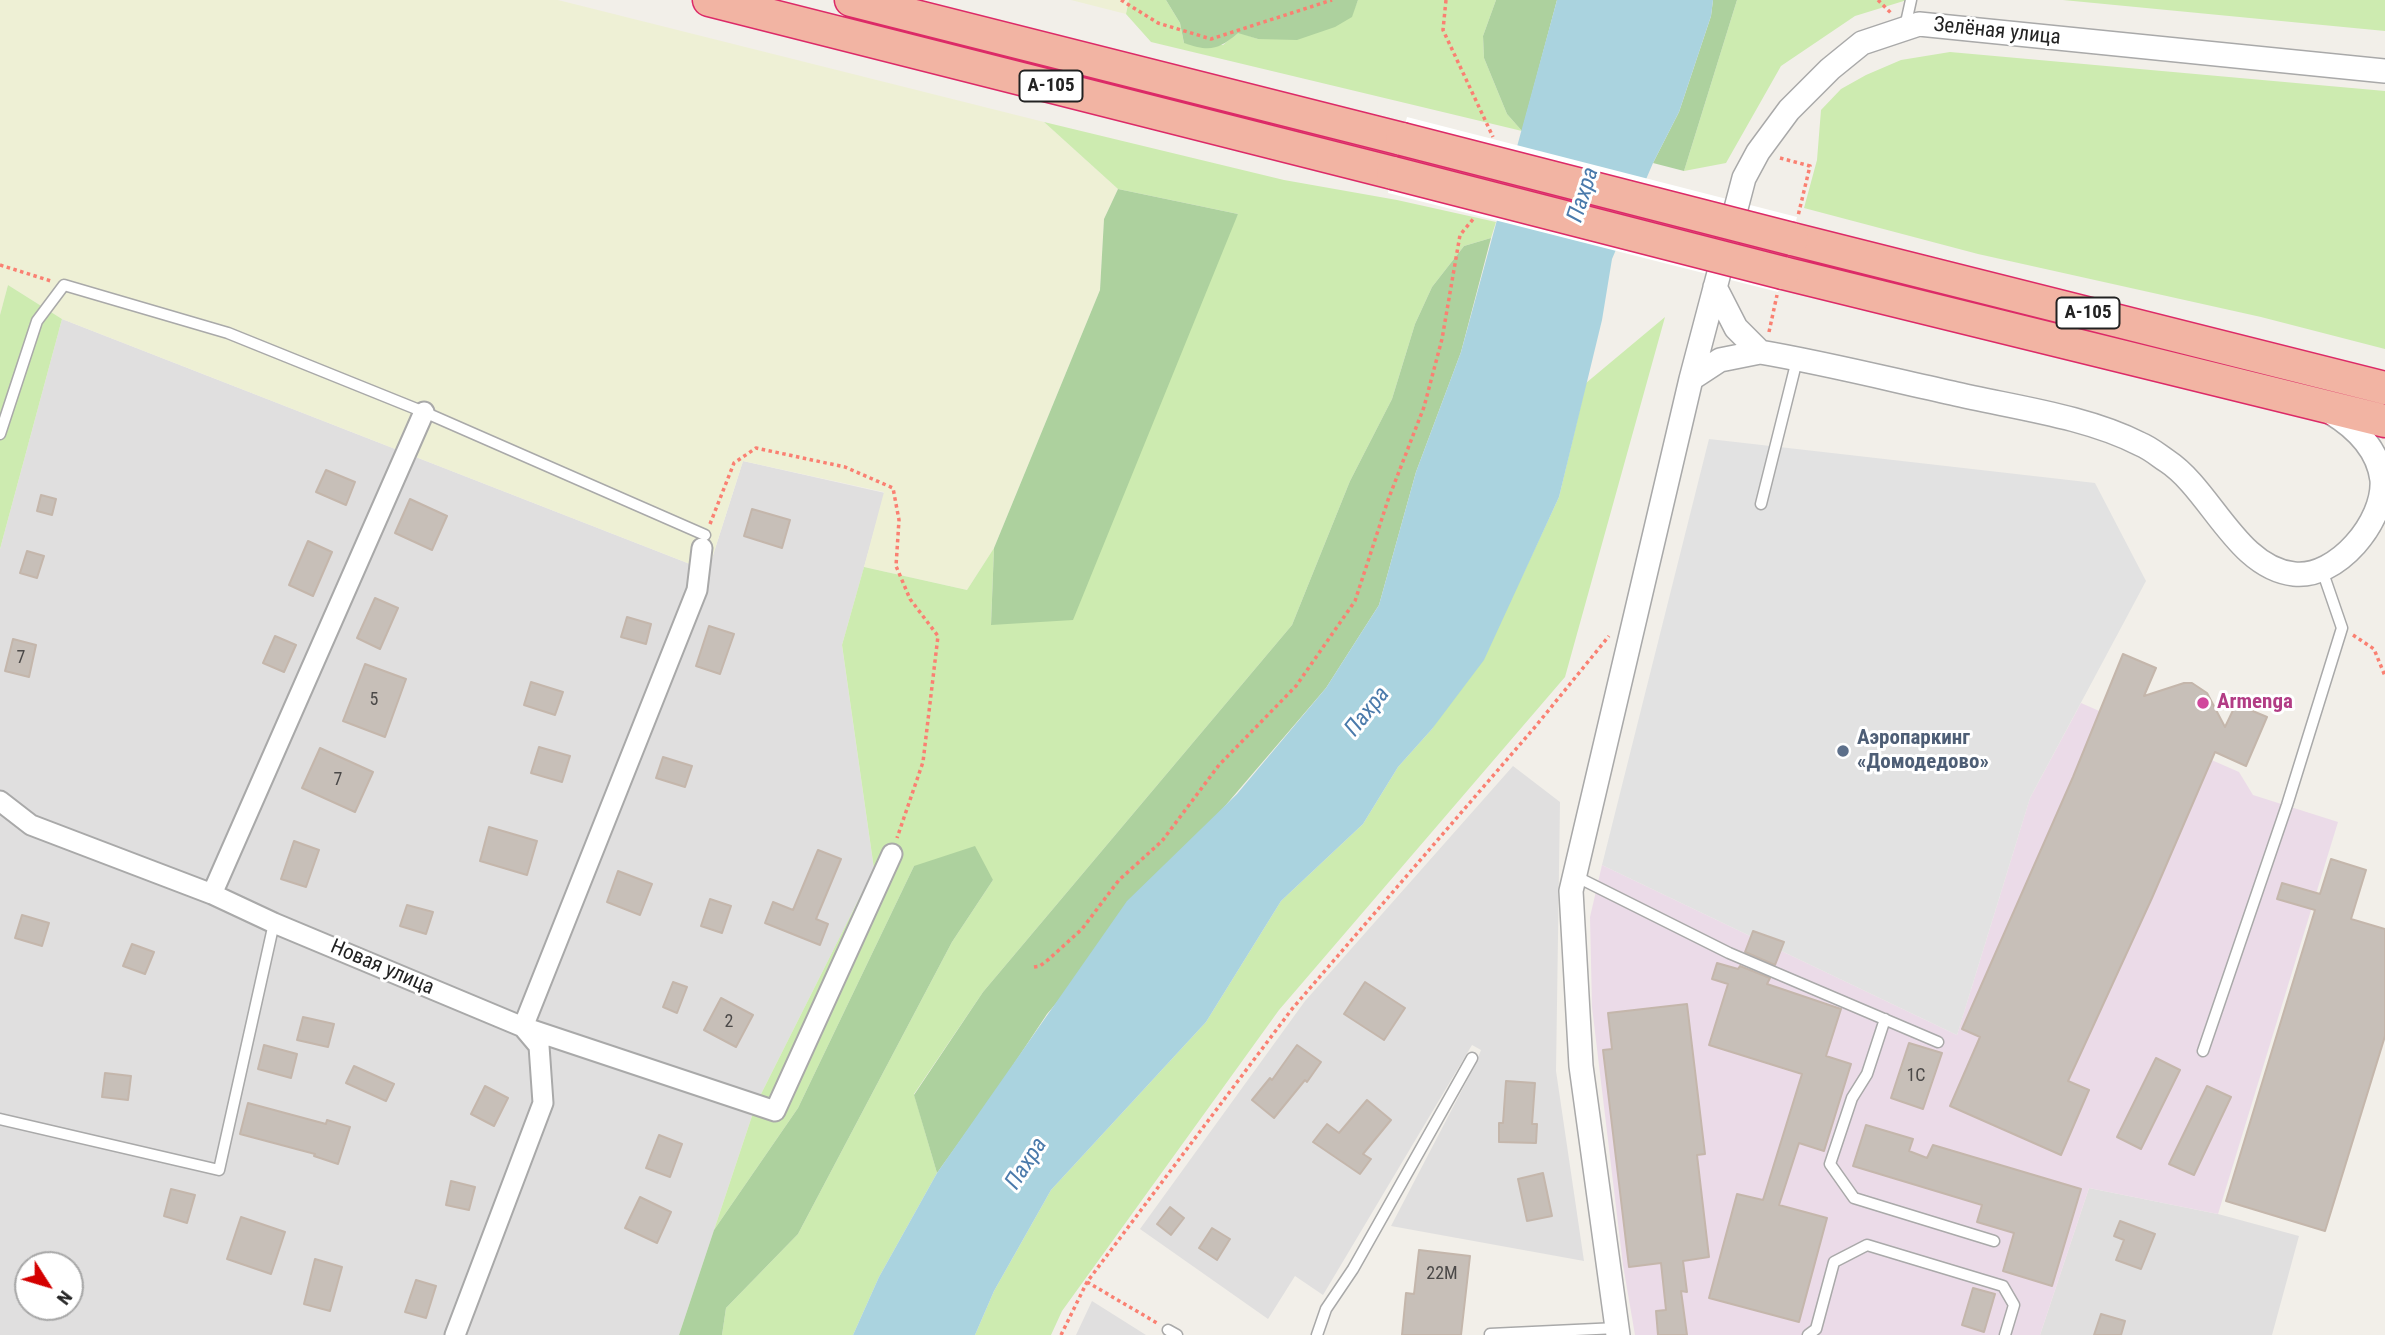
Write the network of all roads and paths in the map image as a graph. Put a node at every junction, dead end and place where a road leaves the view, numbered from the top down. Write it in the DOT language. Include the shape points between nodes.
graph roads {
  1 [pos="709,0"];
  2 [pos="850,0"];
  3 [pos="1121,0"];
  4 [pos="1332,0"];
  5 [pos="1446,0"];
  6 [pos="1911,0"];
  7 [pos="1905,27"];
  8 [pos="2385,71"];
  9 [pos="1495,147"];
  10 [pos="1758,152"];
  11 [pos="1474,218"];
  12 [pos="1792,239"];
  13 [pos="0,265"];
  14 [pos="1783,272"];
  15 [pos="64,285"];
  16 [pos="1715,287"];
  17 [pos="1763,353"];
  18 [pos="1797,359"];
  19 [pos="1690,379"];
  20 [pos="2385,388"];
  21 [pos="2315,403"];
  22 [pos="424,412"];
  23 [pos="2385,421"];
  24 [pos="0,434"];
  25 [pos="2383,502"];
  26 [pos="1760,503"];
  27 [pos="704,542"];
  28 [pos="2322,569"];
  29 [pos="2342,628"];
  30 [pos="1613,631"];
  31 [pos="2385,676"];
  32 [pos="0,801"];
  33 [pos="892,854"];
  34 [pos="1574,876"];
  35 [pos="212,894"];
  36 [pos="274,923"];
  37 [pos="1034,967"];
  38 [pos="1885,1019"];
  39 [pos="523,1027"];
  40 [pos="1938,1042"];
  41 [pos="2203,1051"];
  42 [pos="1472,1058"];
  43 [pos="0,1119"];
  44 [pos="1994,1241"];
  45 [pos="1087,1282"];
  46 [pos="1172,1332"];
  47 [pos="1618,1332"];
  48 [pos="1490,1334"];
  49 [pos="455,1335"];
  50 [pos="1061,1335"];
  51 [pos="1317,1335"];
  52 [pos="1808,1335"];
  53 [pos="2005,1335"];
  1 -- 14 [label="highway, А-105, bridge"];
  2 -- 12 [label="highway, А-105, bridge"];
  3 -- 4 [label="path" via="1158,23 1211,39"];
  5 -- 9 [label="path" via="1443,30"];
  6 -- 7 [label="lane"];
  7 -- 8 [label="street, Зелёная улица" via="1919,24"];
  7 -- 10 [label="street, Зелёная улица" via="1862,44 1829,69 1789,110"];
  10 -- 12 [label="path" via="1810,166"];
  10 -- 16 [label="street, Зелёная улица" via="1744,178"];
  11 -- 37 [label="path" via="1460,235 1442,339 1424,407 1355,601 1296,686 1219,765 1162,841 1119,880 1082,929"];
  12 -- 20 [label="highway, А-105"];
  13 -- 15 [label="path"];
  14 -- 17 [label="path"];
  14 -- 21 [label="highway, А-105"];
  15 -- 22 [label="lane" via="228,333"];
  15 -- 24 [label="lane" via="37,321"];
  16 -- 17 [label="street" via="1736,328"];
  16 -- 19 [label="street, Зелёная улица"];
  17 -- 18 [label="street"];
  17 -- 19 [label="street" via="1720,360"];
  18 -- 26 [label="lane"];
  18 -- 28 [label="street" via="2088,424 2140,444 2178,468 2251,553 2294,575"];
  19 -- 34 [label="street, Зелёная улица"];
  21 -- 23 [label="highway, А-105"];
  21 -- 25 [label="street" via="2362,436 2379,468"];
  22 -- 27 [label="lane"];
  22 -- 35 [label="street"];
  25 -- 28 [label="street" via="2348,553"];
  27 -- 33 [label="path" via="734,463 756,448 845,467 893,488 899,520 896,566 910,599 938,636 923,761"];
  27 -- 39 [label="street" via="696,590"];
  28 -- 29 [label="lane"];
  29 -- 31 [label="path" via="2374,649"];
  29 -- 41 [label="lane"];
  30 -- 45 [label="path" via="1292,1009"];
  32 -- 35 [label="street, Новая улица" via="31,825"];
  33 -- 39 [label="street, Новая улица" via="775,1111"];
  34 -- 38 [label="lane" via="1729,953"];
  34 -- 47 [label="street, Зелёная улица" via="1571,891 1581,1066"];
  35 -- 36 [label="street, Новая улица"];
  36 -- 39 [label="street, Новая улица"];
  36 -- 43 [label="lane" via="219,1170"];
  38 -- 40 [label="lane"];
  38 -- 44 [label="lane" via="1830,1164 1854,1198"];
  39 -- 49 [label="street" via="539,1046 543,1103"];
  42 -- 51 [label="lane" via="1326,1309"];
  45 -- 46 [label="path"];
  45 -- 50 [label="path"];
  47 -- 48 [label="lane"];
  52 -- 53 [label="lane" via="1816,1329 1834,1262 1867,1245 2003,1286 2014,1305"];
}
